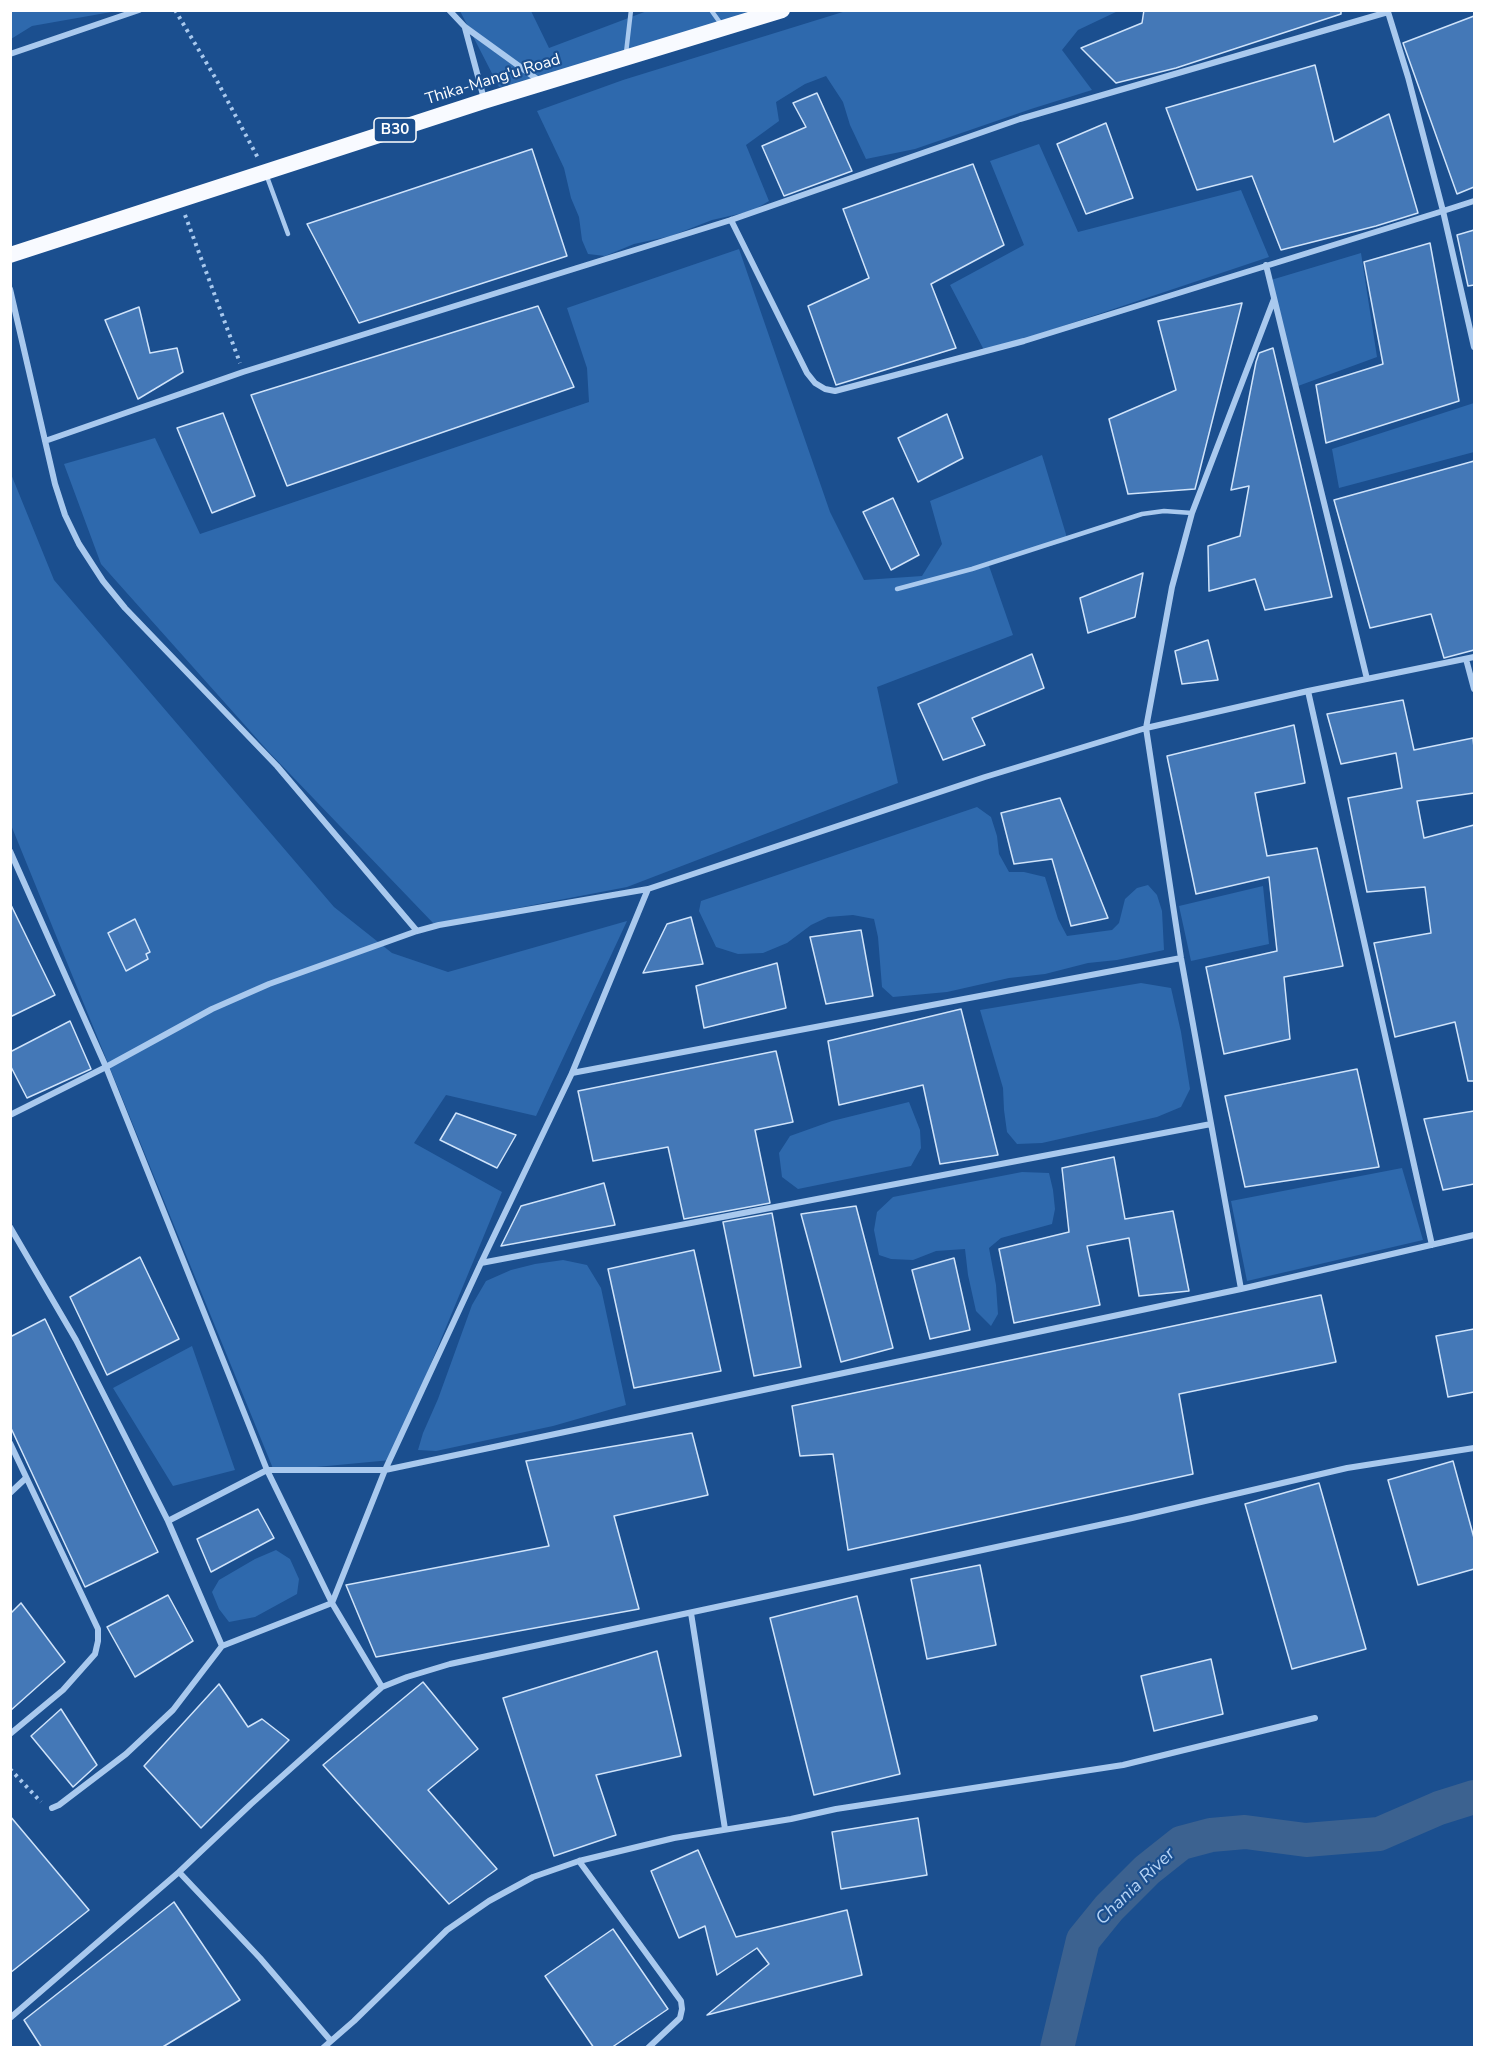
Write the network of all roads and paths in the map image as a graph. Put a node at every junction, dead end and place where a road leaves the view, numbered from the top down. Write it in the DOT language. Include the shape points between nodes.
graph roads {
  1 [pos="139,10"];
  2 [pos="175,10"];
  3 [pos="450,10"];
  4 [pos="631,10"];
  5 [pos="711,10"];
  6 [pos="782,10"];
  7 [pos="1391,11"];
  8 [pos="465,27"];
  9 [pos="724,29"];
  10 [pos="10,54"];
  11 [pos="626,58"];
  12 [pos="543,83"];
  13 [pos="484,101"];
  14 [pos="265,172"];
  15 [pos="179,200"];
  16 [pos="1474,201"];
  17 [pos="1443,211"];
  18 [pos="731,220"];
  19 [pos="288,234"];
  20 [pos="10,255"];
  21 [pos="1266,265"];
  22 [pos="10,289"];
  23 [pos="1274,299"];
  24 [pos="1474,347"];
  25 [pos="243,372"];
  26 [pos="45,441"];
  27 [pos="1192,513"];
  28 [pos="897,589"];
  29 [pos="1474,657"];
  30 [pos="1466,659"];
  31 [pos="1367,679"];
  32 [pos="1474,689"];
  33 [pos="1308,691"];
  34 [pos="1146,728"];
  35 [pos="10,851"];
  36 [pos="648,889"];
  37 [pos="417,932"];
  38 [pos="1181,958"];
  39 [pos="106,1067"];
  40 [pos="572,1073"];
  41 [pos="10,1115"];
  42 [pos="1211,1124"];
  43 [pos="11,1229"];
  44 [pos="1474,1235"];
  45 [pos="1432,1245"];
  46 [pos="481,1263"];
  47 [pos="1241,1289"];
  48 [pos="10,1443"];
  49 [pos="1474,1448"];
  50 [pos="267,1470"];
  51 [pos="385,1470"];
  52 [pos="26,1478"];
  53 [pos="10,1493"];
  54 [pos="168,1521"];
  55 [pos="332,1603"];
  56 [pos="691,1612"];
  57 [pos="222,1646"];
  58 [pos="382,1687"];
  59 [pos="1315,1718"];
  60 [pos="10,1734"];
  61 [pos="10,1769"];
  62 [pos="52,1808"];
  63 [pos="726,1829"];
  64 [pos="579,1861"];
  65 [pos="179,1872"];
  66 [pos="10,2018"];
  67 [pos="332,2041"];
  68 [pos="323,2048"];
  69 [pos="648,2048"];
  1 -- 10 [label="street"];
  2 -- 14 [label="path"];
  3 -- 8 [label="street"];
  4 -- 11 [label="lane"];
  5 -- 9 [label="lane"];
  6 -- 9 [label="highway, Thika-Mang'u Road / B30"];
  7 -- 17 [label="street"];
  7 -- 18 [label="street" via="1020,119"];
  8 -- 12 [label="street"];
  8 -- 13 [label="street"];
  9 -- 11 [label="highway, Thika-Mang'u Road / B30"];
  11 -- 12 [label="highway, Thika-Mang'u Road / B30"];
  12 -- 13 [label="highway, Thika-Mang'u Road / B30"];
  13 -- 14 [label="highway, Thika-Mang'u Road / B30"];
  14 -- 15 [label="highway, Thika-Mang'u Road / B30"];
  14 -- 19 [label="lane"];
  15 -- 20 [label="highway, Thika-Mang'u Road / B30"];
  15 -- 25 [label="path"];
  16 -- 17 [label="street"];
  17 -- 21 [label="street"];
  17 -- 24 [label="street"];
  18 -- 21 [label="street" via="807,373 815,383 835,391 1024,341"];
  18 -- 25 [label="street"];
  21 -- 23 [label="street"];
  22 -- 26 [label="street"];
  23 -- 27 [label="street"];
  23 -- 31 [label="street"];
  25 -- 26 [label="street"];
  26 -- 37 [label="street" via="65,515 103,581 160,646 277,766"];
  27 -- 28 [label="lane" via="1142,514"];
  27 -- 34 [label="street" via="1172,587"];
  29 -- 30 [label="street"];
  30 -- 31 [label="street"];
  30 -- 32 [label="street"];
  31 -- 33 [label="street"];
  33 -- 34 [label="street"];
  33 -- 45 [label="street"];
  34 -- 36 [label="street"];
  34 -- 38 [label="street"];
  35 -- 39 [label="street"];
  36 -- 37 [label="street"];
  36 -- 40 [label="street"];
  37 -- 39 [label="street" via="269,984 213,1009"];
  38 -- 40 [label="street"];
  38 -- 42 [label="street"];
  39 -- 41 [label="street"];
  39 -- 50 [label="street"];
  40 -- 46 [label="street"];
  42 -- 46 [label="street"];
  42 -- 47 [label="street"];
  43 -- 54 [label="street" via="76,1340"];
  44 -- 45 [label="street"];
  45 -- 47 [label="street"];
  46 -- 51 [label="street"];
  47 -- 51 [label="street"];
  48 -- 52 [label="street"];
  49 -- 56 [label="street" via="1336,1470 1132,1518"];
  50 -- 51 [label="street"];
  50 -- 54 [label="street"];
  50 -- 55 [label="street"];
  51 -- 55 [label="street"];
  52 -- 53 [label="street"];
  52 -- 60 [label="street" via="98,1629 98,1641 95,1654 70,1683"];
  54 -- 57 [label="street"];
  55 -- 57 [label="street"];
  55 -- 58 [label="street"];
  56 -- 58 [label="street" via="450,1664"];
  56 -- 63 [label="street"];
  57 -- 62 [label="street" via="173,1710 126,1754"];
  58 -- 65 [label="street"];
  59 -- 63 [label="street" via="1124,1765"];
  61 -- 62 [label="path" via="45,1806"];
  63 -- 64 [label="street"];
  64 -- 67 [label="street" via="532,1877 447,1930"];
  64 -- 69 [label="street" via="681,2001 680,2018"];
  65 -- 66 [label="street"];
  65 -- 67 [label="street"];
  67 -- 68 [label="street"];
}
